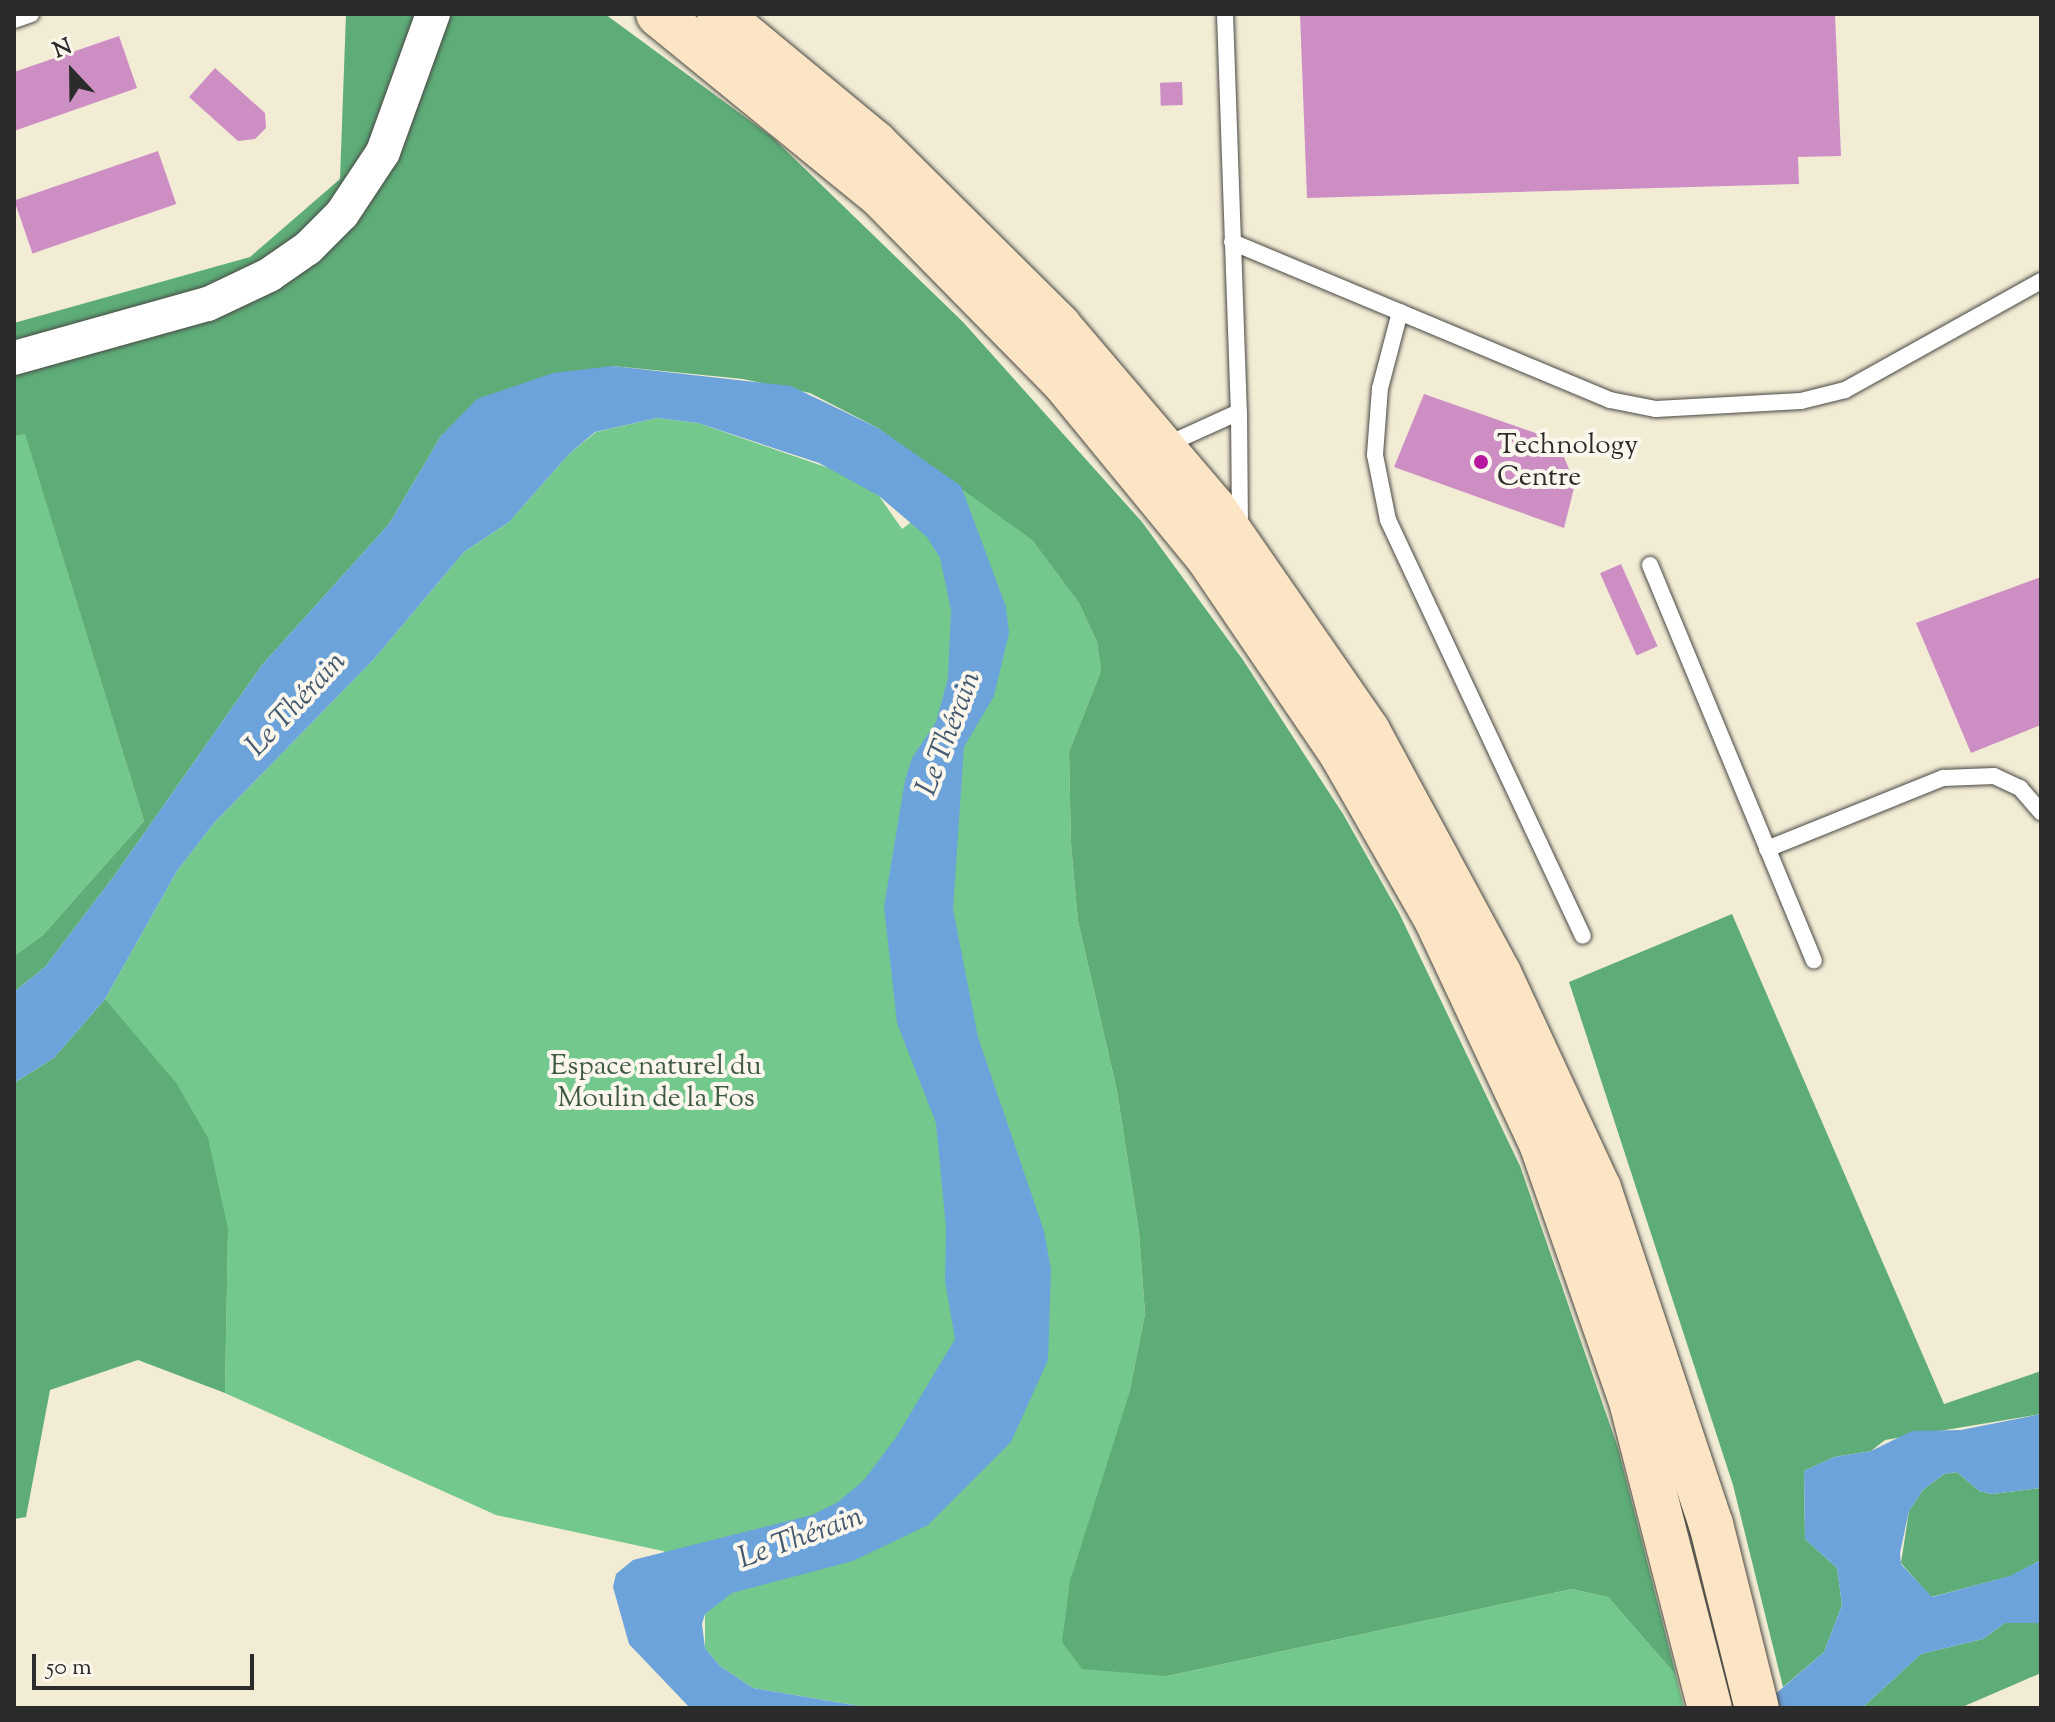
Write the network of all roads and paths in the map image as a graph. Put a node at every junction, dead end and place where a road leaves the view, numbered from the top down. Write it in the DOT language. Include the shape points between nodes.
graph roads {
  1 [pos="31,14"];
  2 [pos="416,14"];
  3 [pos="433,14"];
  4 [pos="658,14"];
  5 [pos="719,14"];
  6 [pos="1225,14"];
  7 [pos="14,20"];
  8 [pos="416,67"];
  9 [pos="1232,242"];
  10 [pos="2041,281"];
  11 [pos="1400,312"];
  12 [pos="14,358"];
  13 [pos="1239,412"];
  14 [pos="1164,446"];
  15 [pos="1240,542"];
  16 [pos="1650,565"];
  17 [pos="2041,812"];
  18 [pos="1767,849"];
  19 [pos="1583,936"];
  20 [pos="1814,960"];
  21 [pos="1665,1383"];
  22 [pos="1710,1708"];
  23 [pos="1742,1708"];
  24 [pos="1757,1708"];
  1 -- 7 [label="lane"];
  2 -- 8 [label="street"];
  3 -- 8 [label="street"];
  4 -- 22 [label="main road" via="892,205 1053,370 1190,534 1334,743 1436,919 1546,1157 1632,1405"];
  5 -- 14 [label="main road" via="821,96 949,211"];
  6 -- 9 [label="lane"];
  8 -- 12 [label="street" via="401,114 371,173 342,214 290,262 208,304"];
  9 -- 11 [label="lane"];
  9 -- 13 [label="lane"];
  10 -- 11 [label="lane" via="1845,390 1801,401 1656,409 1610,400"];
  11 -- 19 [label="lane" via="1380,388 1375,455 1388,520"];
  13 -- 14 [label="lane"];
  13 -- 15 [label="lane"];
  14 -- 15 [label="main road"];
  15 -- 21 [label="main road" via="1368,731 1499,973 1599,1188"];
  16 -- 18 [label="lane"];
  17 -- 18 [label="lane" via="2020,788 1994,776 1943,778"];
  18 -- 20 [label="lane"];
  21 -- 23 [label="main road"];
  21 -- 24 [label="main road" via="1711,1524"];
}
